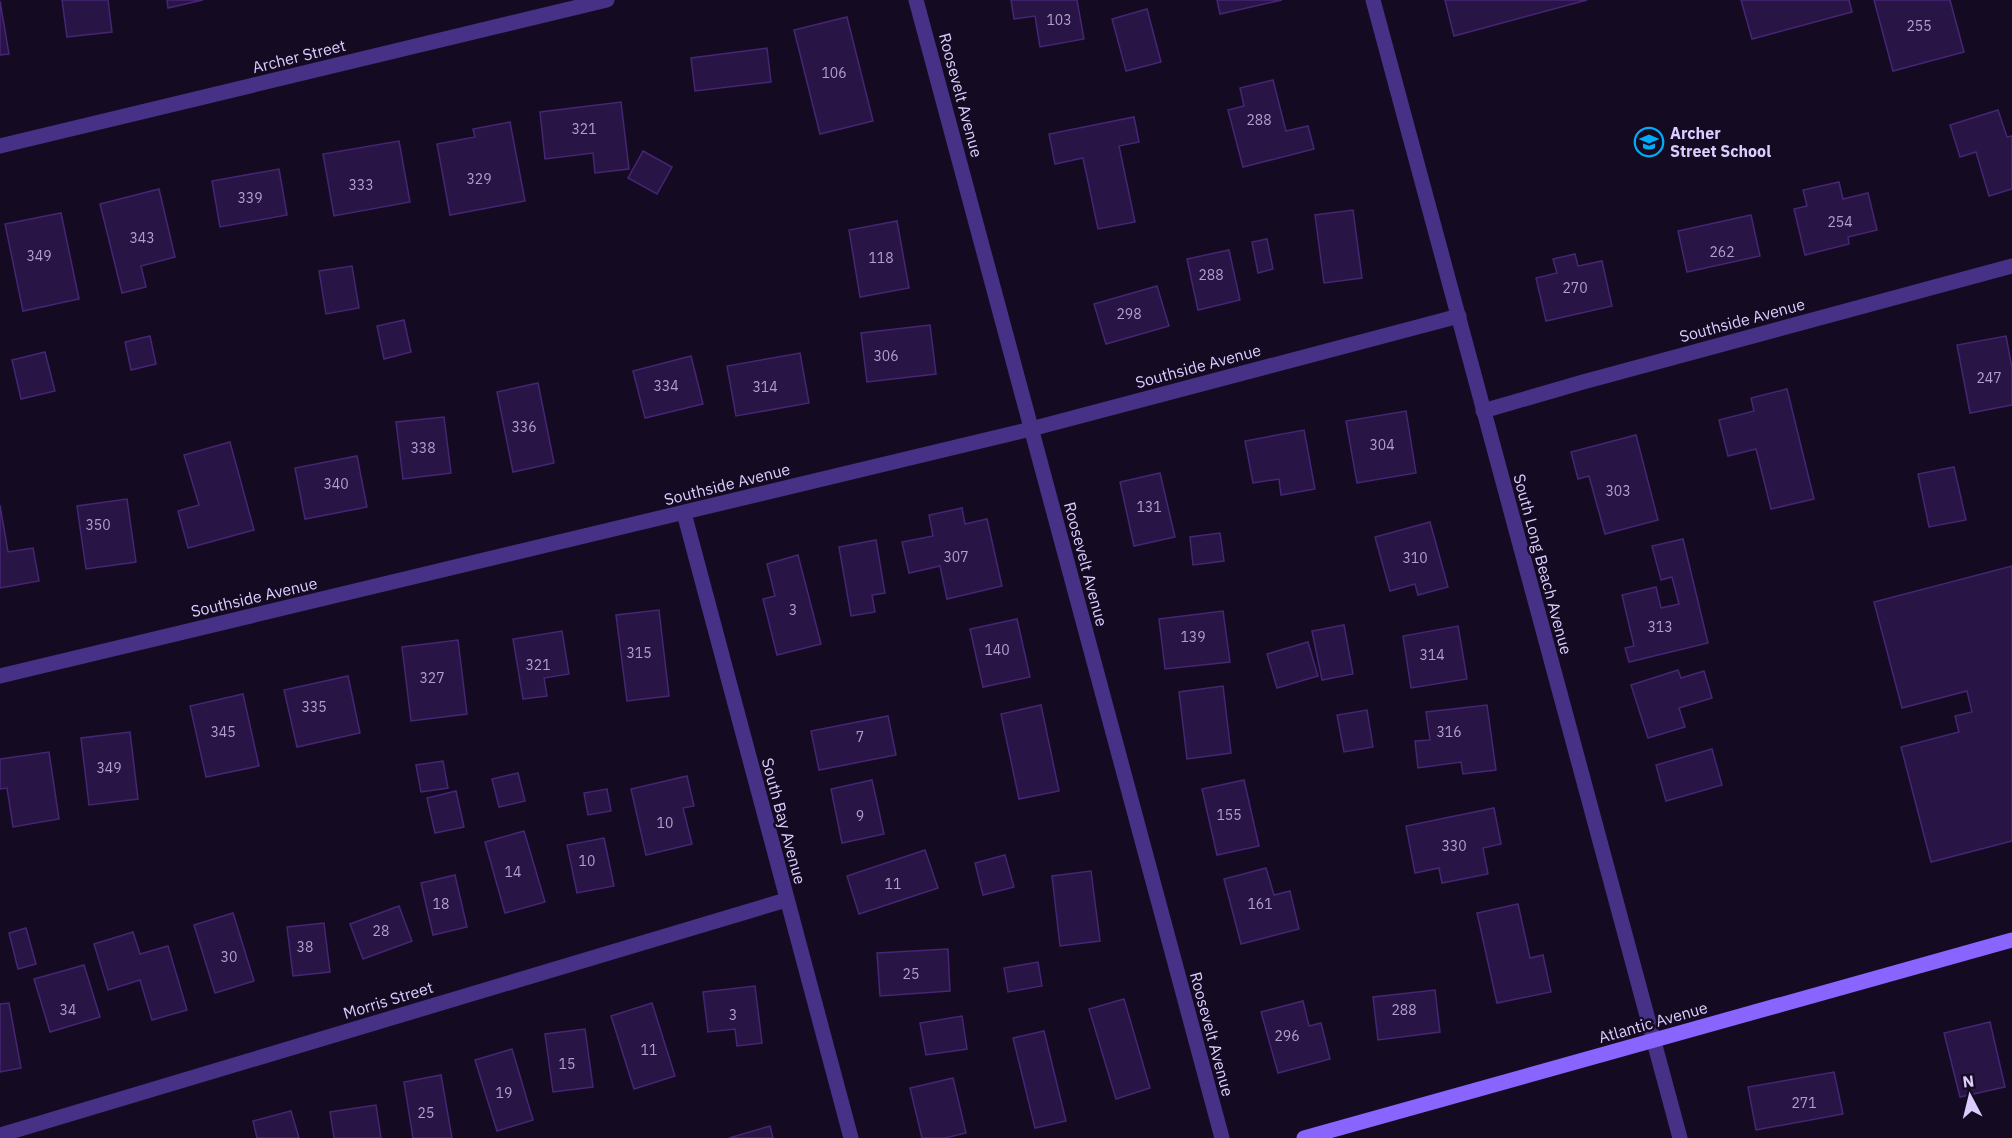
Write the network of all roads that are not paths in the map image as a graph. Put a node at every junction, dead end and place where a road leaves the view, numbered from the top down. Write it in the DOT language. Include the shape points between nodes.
graph roads {
  1 [pos="607,0"];
  2 [pos="916,0"];
  3 [pos="1373,0"];
  4 [pos="0,146"];
  5 [pos="2012,267"];
  6 [pos="1459,316"];
  7 [pos="1483,411"];
  8 [pos="1031,429"];
  9 [pos="684,513"];
  10 [pos="0,676"];
  11 [pos="786,900"];
  12 [pos="2012,940"];
  13 [pos="1654,1041"];
  14 [pos="0,1135"];
  15 [pos="851,1138"];
  16 [pos="1222,1138"];
  17 [pos="1304,1138"];
  18 [pos="1680,1138"];
  1 -- 4 [label="street, Archer Street"];
  2 -- 8 [label="street, Roosevelt Avenue"];
  3 -- 6 [label="street, South Long Beach Avenue"];
  5 -- 7 [label="street, Southside Avenue"];
  6 -- 7 [label="street, South Long Beach Avenue"];
  6 -- 8 [label="street, Southside Avenue"];
  7 -- 13 [label="street, South Long Beach Avenue"];
  8 -- 9 [label="street, Southside Avenue"];
  8 -- 16 [label="street, Roosevelt Avenue"];
  9 -- 10 [label="street, Southside Avenue"];
  9 -- 11 [label="street, South Bay Avenue"];
  11 -- 14 [label="street, Morris Street"];
  11 -- 15 [label="street, South Bay Avenue"];
  12 -- 13 [label="main road, Atlantic Avenue"];
  13 -- 17 [label="main road, Atlantic Avenue"];
  13 -- 18 [label="street, South Long Beach Avenue"];
}
